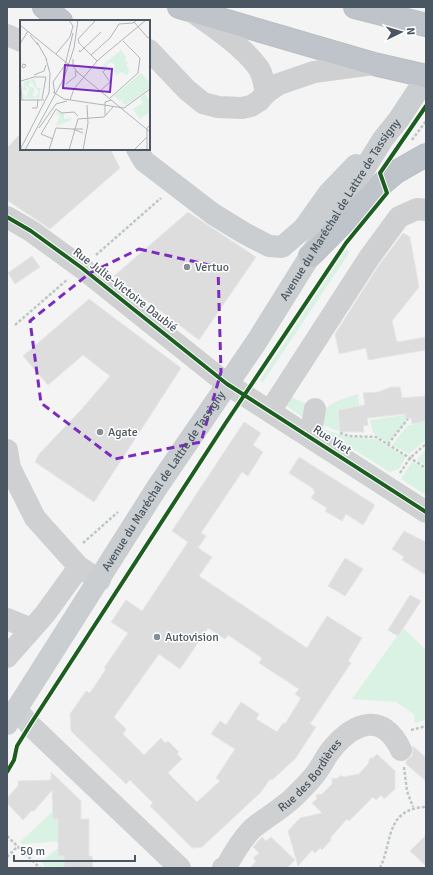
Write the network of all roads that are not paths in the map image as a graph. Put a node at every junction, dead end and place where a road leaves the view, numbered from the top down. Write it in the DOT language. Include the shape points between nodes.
graph roads {
  1 [pos="44,7"];
  2 [pos="355,7"];
  3 [pos="187,10"];
  4 [pos="60,20"];
  5 [pos="426,25"];
  6 [pos="7,35"];
  7 [pos="20,41"];
  8 [pos="150,51"];
  9 [pos="374,64"];
  10 [pos="426,77"];
  11 [pos="266,93"];
  12 [pos="383,139"];
  13 [pos="138,150"];
  14 [pos="426,155"];
  15 [pos="426,210"];
  16 [pos="7,217"];
  17 [pos="310,256"];
  18 [pos="227,384"];
  19 [pos="270,411"];
  20 [pos="8,463"];
  21 [pos="426,512"];
  22 [pos="74,561"];
  23 [pos="100,580"];
  24 [pos="7,619"];
  25 [pos="31,630"];
  26 [pos="7,657"];
  27 [pos="12,717"];
  28 [pos="401,750"];
  29 [pos="180,868"];
  30 [pos="225,868"];
  1 -- 4 [label="highway"];
  2 -- 5 [label="highway"];
  3 -- 9 [label="highway"];
  3 -- 11 [label="street" via="223,33 258,66"];
  6 -- 7 [label="street"];
  8 -- 11 [label="street" via="186,90 203,103 218,107 242,108 251,106"];
  9 -- 10 [label="highway"];
  9 -- 11 [label="street" via="314,72 279,84"];
  10 -- 12 [label="main road, Avenue du Maréchal de Lattre de Tassigny" via="399,120"];
  12 -- 13 [label="main road" via="329,193 304,228 282,247 269,246 213,214 144,161"];
  12 -- 17 [label="main road, Avenue du Maréchal de Lattre de Tassigny"];
  14 -- 17 [label="highway" via="384,182"];
  15 -- 19 [label="street" via="417,208 399,217 369,258"];
  16 -- 18 [label="street, Rue Julie-Victoire Daubié" via="82,268"];
  17 -- 18 [label="main road, Avenue du Maréchal de Lattre de Tassigny"];
  18 -- 19 [label="street, Rue Viet"];
  18 -- 23 [label="main road, Avenue du Maréchal de Lattre de Tassigny" via="158,486"];
  19 -- 21 [label="street, Rue Viet" via="312,423 389,488"];
  20 -- 22 [label="street" via="35,518"];
  22 -- 23 [label="street"];
  22 -- 25 [label="street" via="46,614"];
  23 -- 27 [label="main road, Avenue du Maréchal de Lattre de Tassigny"];
  24 -- 25 [label="street"];
  25 -- 26 [label="street"];
  27 -- 29 [label="street" via="30,725"];
  28 -- 30 [label="street, Rue des Bordières" via="386,728 359,726 344,735 313,778 284,808 252,829"];
}
